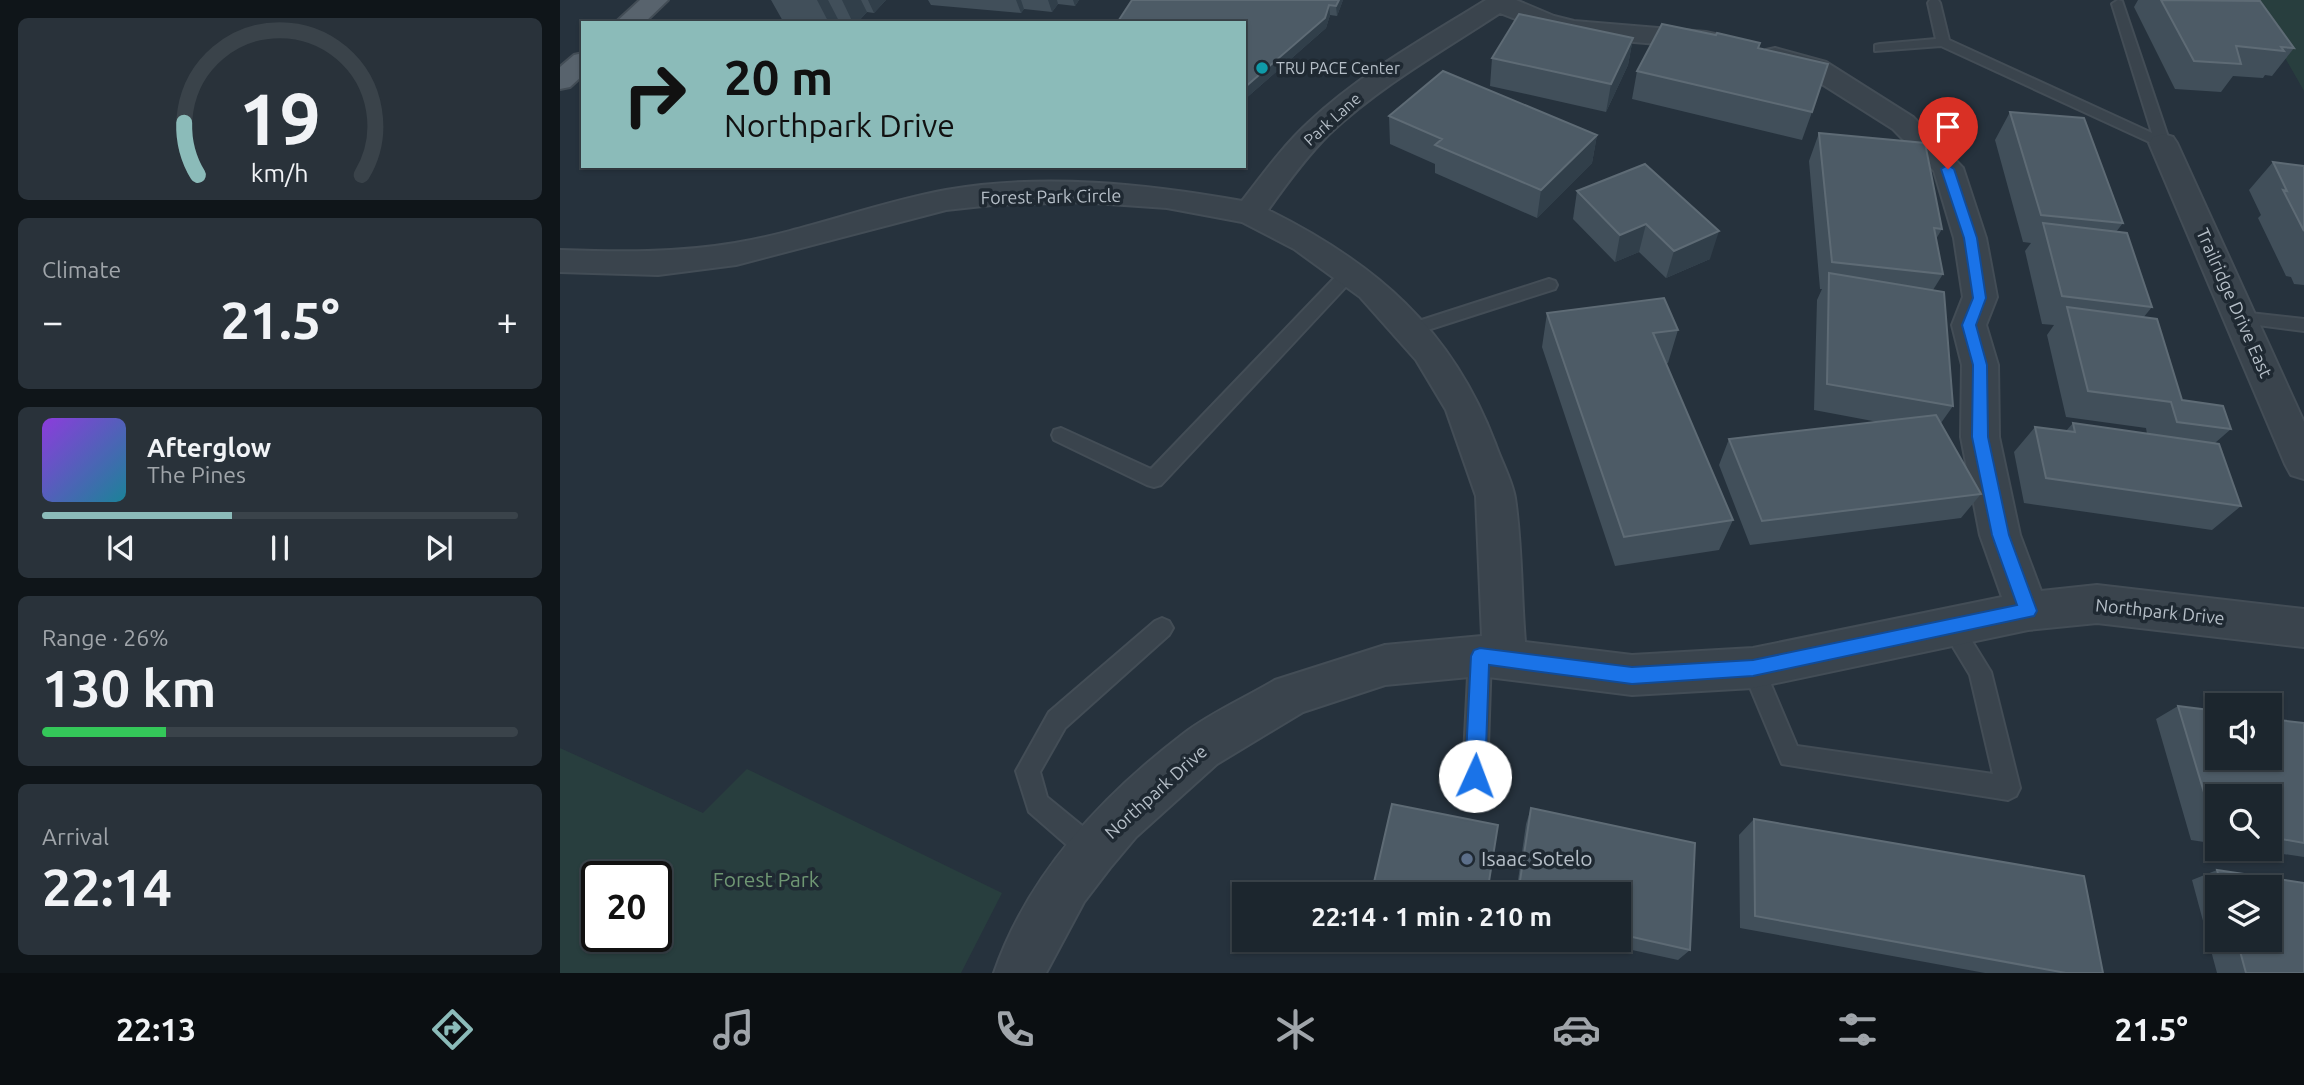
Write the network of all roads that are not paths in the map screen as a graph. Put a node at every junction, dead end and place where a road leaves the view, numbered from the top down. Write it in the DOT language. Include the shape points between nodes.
graph roads {
  1 [pos="655,0"];
  2 [pos="1501,2"];
  3 [pos="1934,3"];
  4 [pos="2118,4"];
  5 [pos="630,21"];
  6 [pos="1943,42"];
  7 [pos="1880,48"];
  8 [pos="581,63"];
  9 [pos="560,81"];
  10 [pos="2163,143"];
  11 [pos="1250,213"];
  12 [pos="560,261"];
  13 [pos="1349,273"];
  14 [pos="1549,285"];
  15 [pos="2241,318"];
  16 [pos="2304,325"];
  17 [pos="1409,330"];
  18 [pos="1061,435"];
  19 [pos="2304,464"];
  20 [pos="2028,611"];
  21 [pos="1952,627"];
  22 [pos="1163,628"];
  23 [pos="2304,628"];
  24 [pos="1492,657"];
  25 [pos="1753,668"];
  26 [pos="1475,776"];
  27 [pos="1093,851"];
  28 [pos="1020,973"];
  1 -- 5 [label="main road"];
  2 -- 11 [label="street, Park Lane" via="1349,102 1295,153"];
  2 -- 20 [label="street" via="1574,29 1738,46 1816,68 1903,122 1948,169 1970,238 1980,298 1969,325 1980,365 1980,437 2000,535"];
  3 -- 6 [label="lane"];
  4 -- 10 [label="lane"];
  6 -- 7 [label="lane"];
  6 -- 10 [label="lane"];
  8 -- 9 [label="main road"];
  10 -- 15 [label="street, Trailridge Drive East"];
  11 -- 12 [label="street, Forest Park Circle" via="1167,198 992,195 946,200 736,254 657,264"];
  11 -- 13 [label="street, Forest Park Circle" via="1305,241"];
  13 -- 17 [label="street, Forest Park Circle" via="1372,289"];
  13 -- 18 [label="lane" via="1154,479"];
  14 -- 17 [label="lane"];
  15 -- 16 [label="lane"];
  15 -- 19 [label="street, Trailridge Drive East"];
  17 -- 24 [label="street, Forest Park Circle" via="1463,407 1495,496"];
  20 -- 21 [label="street, Northpark Drive"];
  20 -- 23 [label="street, Northpark Drive" via="2096,604"];
  21 -- 25 [label="street, Northpark Drive"];
  21 -- 25 [label="lane" via="1980,672 2008,788 1790,756"];
  22 -- 27 [label="lane" via="1057,720 1028,771 1037,804"];
  24 -- 25 [label="street, Northpark Drive" via="1632,675"];
  24 -- 26 [label="lane"];
  24 -- 27 [label="street, Northpark Drive" via="1385,665 1291,695 1201,748 1119,820"];
  27 -- 28 [label="street, Northpark Drive" via="1066,884"];
}
